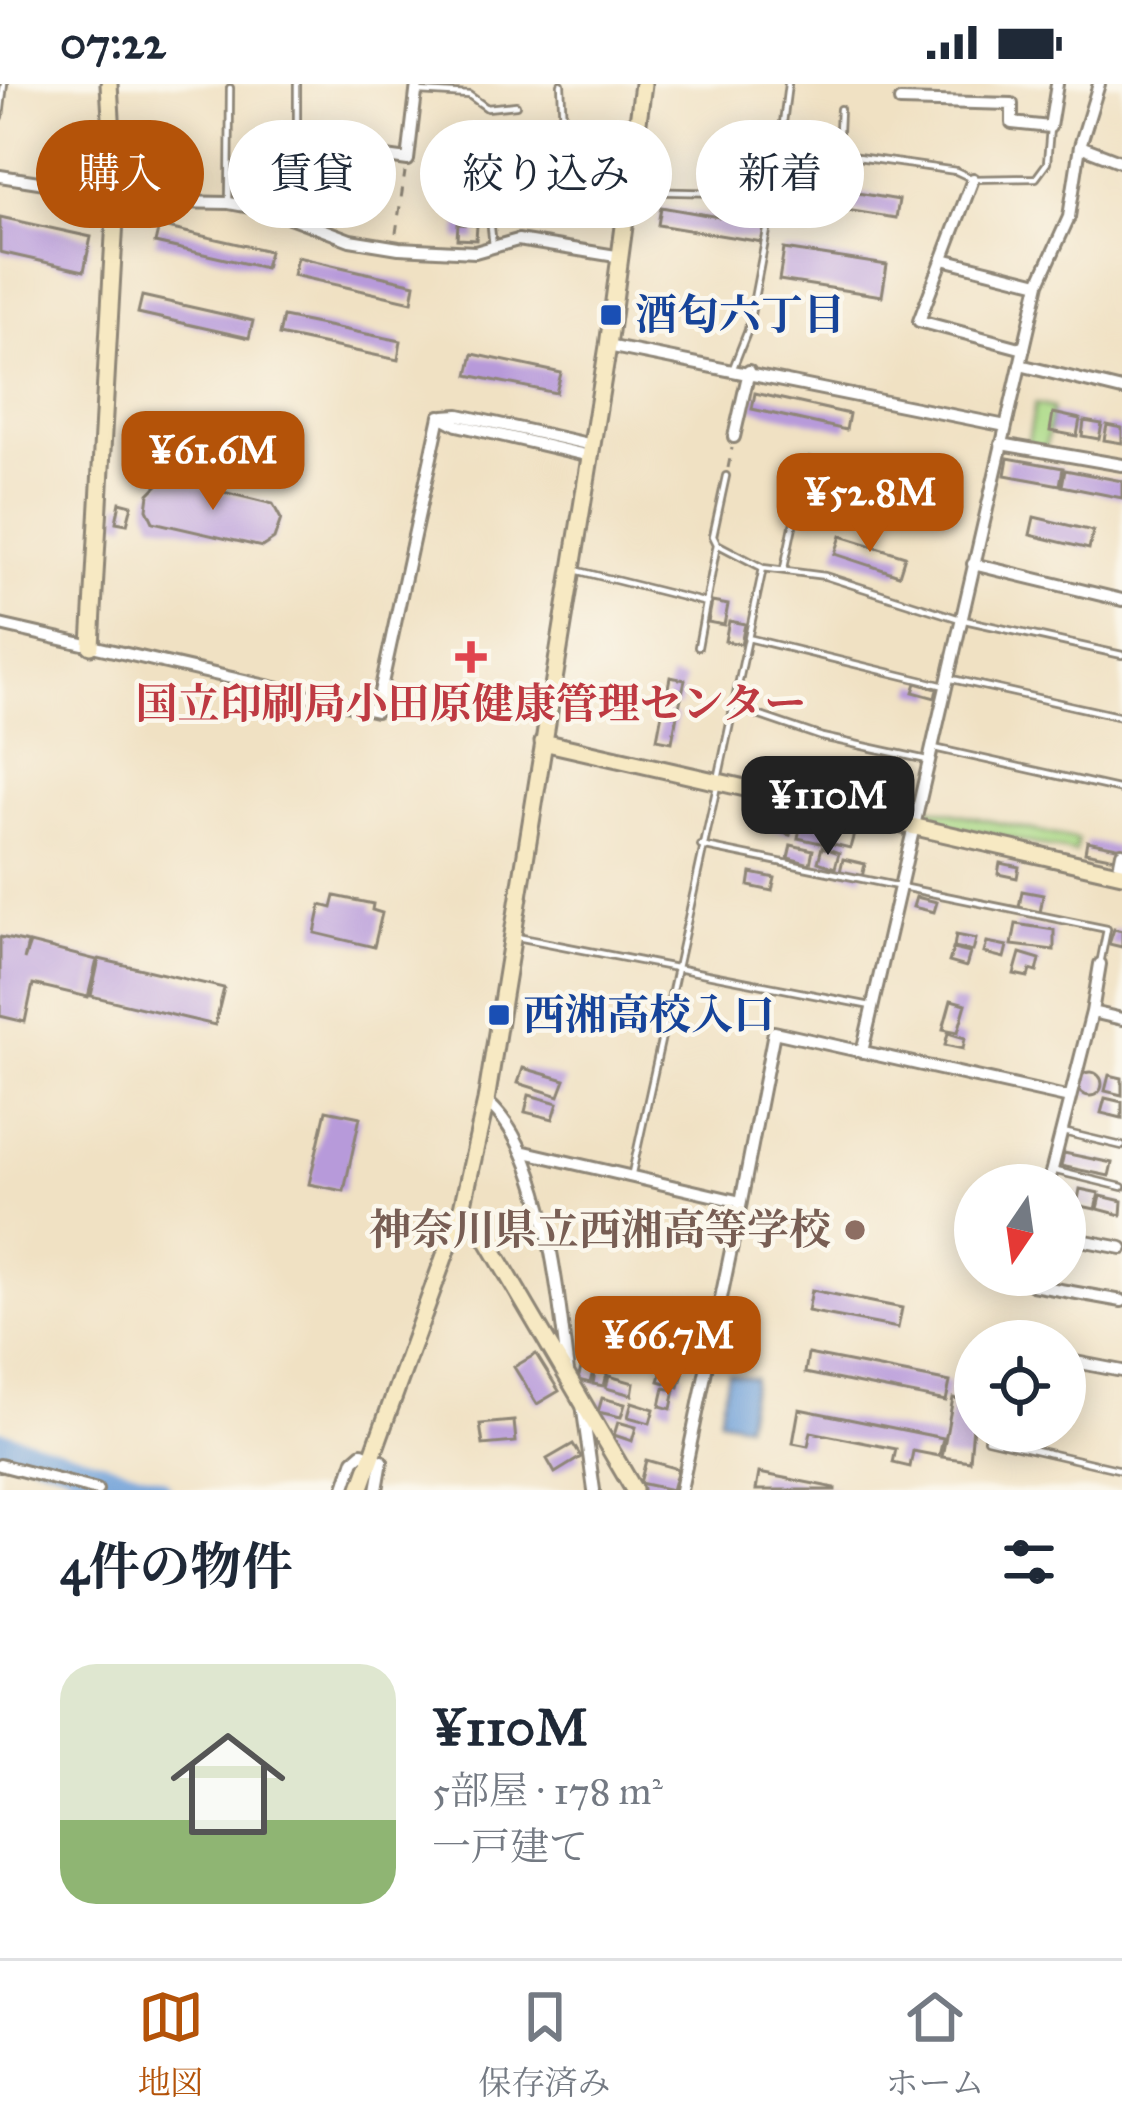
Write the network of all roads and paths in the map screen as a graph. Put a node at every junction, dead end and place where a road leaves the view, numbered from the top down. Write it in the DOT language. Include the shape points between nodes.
graph roads {
  1 [pos="4,84"];
  2 [pos="109,84"];
  3 [pos="297,84"];
  4 [pos="561,84"];
  5 [pos="643,84"];
  6 [pos="788,84"];
  7 [pos="1057,84"];
  8 [pos="1099,84"];
  9 [pos="230,88"];
  10 [pos="418,88"];
  11 [pos="900,101"];
  12 [pos="516,105"];
  13 [pos="840,109"];
  14 [pos="0,117"];
  15 [pos="111,120"];
  16 [pos="230,120"];
  17 [pos="298,120"];
  18 [pos="563,120"];
  19 [pos="639,120"];
  20 [pos="785,120"];
  21 [pos="840,120"];
  22 [pos="1050,127"];
  23 [pos="1080,146"];
  24 [pos="396,158"];
  25 [pos="864,158"];
  26 [pos="408,160"];
  27 [pos="1122,162"];
  28 [pos="0,176"];
  29 [pos="973,179"];
  30 [pos="36,183"];
  31 [pos="114,228"];
  32 [pos="315,228"];
  33 [pos="491,228"];
  34 [pos="626,228"];
  35 [pos="768,228"];
  36 [pos="493,246"];
  37 [pos="394,247"];
  38 [pos="622,257"];
  39 [pos="943,259"];
  40 [pos="1039,283"];
  41 [pos="608,346"];
  42 [pos="1024,349"];
  43 [pos="1020,365"];
  44 [pos="734,368"];
  45 [pos="749,371"];
  46 [pos="1122,390"];
  47 [pos="1006,426"];
  48 [pos="734,437"];
  49 [pos="1001,444"];
  50 [pos="591,450"];
  51 [pos="1122,465"];
  52 [pos="726,476"];
  53 [pos="797,507"];
  54 [pos="717,544"];
  55 [pos="973,564"];
  56 [pos="763,568"];
  57 [pos="784,568"];
  58 [pos="571,569"];
  59 [pos="1122,600"];
  60 [pos="707,603"];
  61 [pos="960,619"];
  62 [pos="0,625"];
  63 [pos="748,638"];
  64 [pos="91,646"];
  65 [pos="698,647"];
  66 [pos="1122,655"];
  67 [pos="946,682"];
  68 [pos="734,706"];
  69 [pos="1122,717"];
  70 [pos="543,742"];
  71 [pos="929,754"];
  72 [pos="718,782"];
  73 [pos="1122,790"];
  74 [pos="912,826"];
  75 [pos="701,846"];
  76 [pos="1122,853"];
  77 [pos="1120,874"];
  78 [pos="900,887"];
  79 [pos="512,935"];
  80 [pos="1100,964"];
  81 [pos="677,968"];
  82 [pos="872,1006"];
  83 [pos="1091,1012"];
  84 [pos="1122,1019"];
  85 [pos="862,1052"];
  86 [pos="1070,1098"];
  87 [pos="486,1101"];
  88 [pos="1062,1132"];
  89 [pos="1122,1146"];
  90 [pos="525,1152"];
  91 [pos="1054,1164"];
  92 [pos="632,1173"];
  93 [pos="1086,1178"];
  94 [pos="1122,1186"];
  95 [pos="741,1202"];
  96 [pos="462,1208"];
  97 [pos="1086,1241"];
  98 [pos="1122,1248"];
  99 [pos="1086,1295"];
  100 [pos="1122,1301"];
  101 [pos="1086,1364"];
  102 [pos="1122,1370"];
  103 [pos="569,1375"];
  104 [pos="582,1398"];
  105 [pos="1044,1452"];
  106 [pos="373,1455"];
  107 [pos="0,1465"];
  108 [pos="1122,1470"];
  109 [pos="97,1490"];
  110 [pos="344,1490"];
  111 [pos="360,1490"];
  112 [pos="377,1490"];
  113 [pos="594,1490"];
  114 [pos="634,1490"];
  115 [pos="681,1490"];
  1 -- 14 [label="lane"];
  2 -- 15 [label="street"];
  3 -- 17 [label="lane"];
  4 -- 18 [label="lane"];
  5 -- 19 [label="street"];
  6 -- 20 [label="lane"];
  7 -- 22 [label="street"];
  8 -- 23 [label="street"];
  9 -- 16 [label="lane"];
  10 -- 12 [label="lane" via="469,95 487,108"];
  10 -- 26 [label="street"];
  11 -- 22 [label="street" via="1012,104 1012,123"];
  13 -- 21 [label="lane"];
  22 -- 29 [label="lane" via="1042,174"];
  23 -- 27 [label="street"];
  23 -- 40 [label="street" via="1069,217"];
  24 -- 26 [label="street"];
  25 -- 29 [label="lane"];
  26 -- 37 [label="path"];
  28 -- 30 [label="street"];
  29 -- 39 [label="street"];
  31 -- 64 [label="street"];
  32 -- 37 [label="street"];
  33 -- 36 [label="lane"];
  34 -- 38 [label="street"];
  35 -- 44 [label="lane"];
  36 -- 37 [label="street"];
  36 -- 38 [label="street" via="518,240"];
  38 -- 41 [label="street"];
  39 -- 40 [label="street"];
  39 -- 42 [label="street" via="919,321"];
  40 -- 42 [label="street"];
  41 -- 44 [label="street"];
  41 -- 50 [label="street"];
  42 -- 43 [label="street"];
  43 -- 46 [label="street"];
  43 -- 47 [label="street"];
  44 -- 45 [label="street"];
  45 -- 47 [label="street"];
  45 -- 48 [label="street"];
  47 -- 49 [label="street"];
  48 -- 52 [label="path"];
  49 -- 51 [label="street"];
  49 -- 55 [label="street"];
  50 -- 58 [label="street"];
  50 -- 64 [label="street" via="440,416 376,711"];
  52 -- 54 [label="lane"];
  53 -- 57 [label="lane"];
  54 -- 56 [label="lane"];
  54 -- 60 [label="lane"];
  55 -- 59 [label="street"];
  55 -- 61 [label="street"];
  56 -- 57 [label="lane"];
  56 -- 63 [label="lane"];
  57 -- 61 [label="lane"];
  58 -- 60 [label="lane"];
  58 -- 70 [label="street"];
  60 -- 65 [label="lane"];
  61 -- 66 [label="lane"];
  61 -- 67 [label="street"];
  62 -- 64 [label="street"];
  63 -- 67 [label="lane"];
  63 -- 68 [label="lane"];
  67 -- 69 [label="lane"];
  67 -- 71 [label="street"];
  68 -- 71 [label="lane" via="821,737"];
  68 -- 72 [label="lane"];
  70 -- 72 [label="street"];
  70 -- 79 [label="street"];
  71 -- 73 [label="lane"];
  71 -- 74 [label="street"];
  72 -- 74 [label="street"];
  72 -- 75 [label="lane"];
  74 -- 77 [label="street"];
  74 -- 78 [label="street"];
  75 -- 78 [label="lane"];
  75 -- 81 [label="lane"];
  76 -- 77 [label="street"];
  78 -- 80 [label="lane" via="1107,929"];
  78 -- 82 [label="street"];
  79 -- 81 [label="lane"];
  79 -- 87 [label="street"];
  80 -- 83 [label="street"];
  81 -- 82 [label="lane"];
  81 -- 92 [label="lane"];
  82 -- 85 [label="street"];
  83 -- 84 [label="street"];
  83 -- 86 [label="street"];
  85 -- 86 [label="street"];
  85 -- 95 [label="street" via="774,1032"];
  86 -- 88 [label="street"];
  87 -- 90 [label="street"];
  87 -- 96 [label="street"];
  88 -- 89 [label="lane"];
  88 -- 91 [label="street"];
  90 -- 92 [label="street"];
  90 -- 103 [label="street"];
  92 -- 95 [label="street"];
  93 -- 94 [label="lane"];
  95 -- 115 [label="street"];
  96 -- 103 [label="street"];
  96 -- 106 [label="street"];
  97 -- 98 [label="street"];
  99 -- 100 [label="street"];
  101 -- 102 [label="street"];
  103 -- 104 [label="street"];
  104 -- 113 [label="street"];
  104 -- 114 [label="street"];
  105 -- 108 [label="lane"];
  106 -- 110 [label="street" via="354,1460"];
  106 -- 111 [label="street"];
  106 -- 112 [label="street" via="384,1468"];
  107 -- 109 [label="street"];
}
